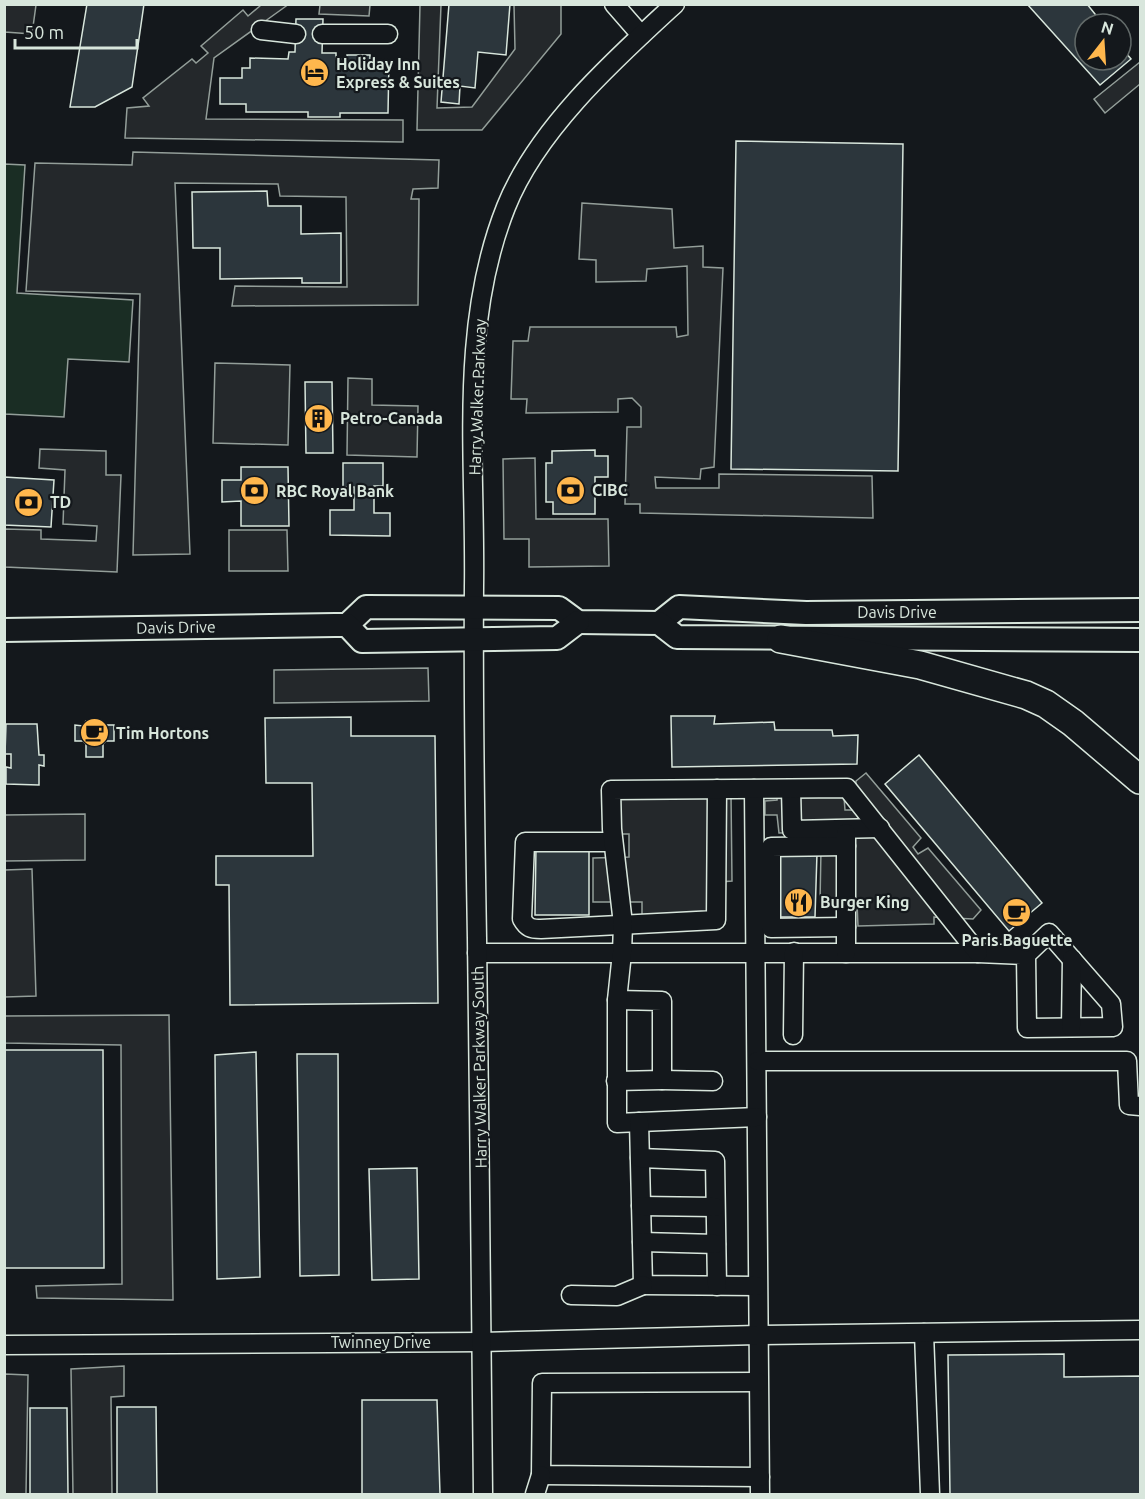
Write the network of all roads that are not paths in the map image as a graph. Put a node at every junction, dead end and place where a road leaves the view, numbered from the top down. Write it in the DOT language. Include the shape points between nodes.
graph roads {
  1 [pos="614,4"];
  2 [pos="675,4"];
  3 [pos="261,30"];
  4 [pos="296,34"];
  5 [pos="322,34"];
  6 [pos="388,34"];
  7 [pos="641,35"];
  8 [pos="474,607"];
  9 [pos="1140,610"];
  10 [pos="578,622"];
  11 [pos="659,623"];
  12 [pos="347,625"];
  13 [pos="4,630"];
  14 [pos="781,639"];
  15 [pos="473,640"];
  16 [pos="1140,640"];
  17 [pos="1140,780"];
  18 [pos="717,789"];
  19 [pos="754,789"];
  20 [pos="791,789"];
  21 [pos="880,828"];
  22 [pos="846,837"];
  23 [pos="613,842"];
  24 [pos="623,924"];
  25 [pos="846,927"];
  26 [pos="794,952"];
  27 [pos="477,953"];
  28 [pos="622,953"];
  29 [pos="756,953"];
  30 [pos="846,953"];
  31 [pos="978,953"];
  32 [pos="1026,956"];
  33 [pos="1072,960"];
  34 [pos="617,1000"];
  35 [pos="1071,1027"];
  36 [pos="793,1035"];
  37 [pos="757,1061"];
  38 [pos="662,1080"];
  39 [pos="713,1081"];
  40 [pos="616,1082"];
  41 [pos="1140,1106"];
  42 [pos="757,1117"];
  43 [pos="639,1122"];
  44 [pos="640,1158"];
  45 [pos="641,1206"];
  46 [pos="715,1206"];
  47 [pos="642,1242"];
  48 [pos="716,1244"];
  49 [pos="643,1285"];
  50 [pos="717,1286"];
  51 [pos="758,1286"];
  52 [pos="571,1295"];
  53 [pos="1140,1330"];
  54 [pos="924,1333"];
  55 [pos="758,1335"];
  56 [pos="482,1342"];
  57 [pos="4,1345"];
  58 [pos="758,1382"];
  59 [pos="541,1474"];
  60 [pos="760,1486"];
  61 [pos="483,1494"];
  62 [pos="535,1494"];
  63 [pos="930,1494"];
  1 -- 7 [label="street"];
  2 -- 7 [label="street, Harry Walker Parkway"];
  3 -- 4 [label="street"];
  5 -- 6 [label="street"];
  7 -- 8 [label="street, Harry Walker Parkway" via="537,148 505,209 489,264 476,336"];
  8 -- 10 [label="main road, Davis Drive" via="559,608"];
  8 -- 12 [label="main road, Davis Drive" via="366,607"];
  8 -- 15 [label="street, Harry Walker Parkway"];
  9 -- 11 [label="main road, Davis Drive" via="806,613 679,607"];
  10 -- 11 [label="main road, Davis Drive"];
  10 -- 15 [label="main road" via="557,638"];
  11 -- 14 [label="main road, Davis Drive" via="677,637"];
  12 -- 13 [label="main road, Davis Drive"];
  12 -- 15 [label="main road" via="362,641"];
  14 -- 16 [label="main road, Davis Drive"];
  14 -- 17 [label="highway" via="920,665 1026,695 1067,718"];
  15 -- 27 [label="street, Harry Walker Parkway South"];
  18 -- 19 [label="street"];
  18 -- 23 [label="street" via="611,790"];
  18 -- 24 [label="street" via="716,920"];
  19 -- 20 [label="street"];
  19 -- 29 [label="street"];
  20 -- 21 [label="street" via="847,788"];
  20 -- 22 [label="street" via="792,830"];
  21 -- 22 [label="street"];
  21 -- 31 [label="street"];
  22 -- 25 [label="street"];
  22 -- 25 [label="street" via="771,847 771,928"];
  23 -- 24 [label="street"];
  23 -- 24 [label="street" via="525,842 522,919 531,929"];
  24 -- 28 [label="street"];
  25 -- 30 [label="street"];
  26 -- 29 [label="street"];
  26 -- 30 [label="street"];
  26 -- 36 [label="street"];
  27 -- 28 [label="street"];
  27 -- 56 [label="street, Harry Walker Parkway South"];
  28 -- 29 [label="street"];
  28 -- 34 [label="street"];
  29 -- 37 [label="street"];
  30 -- 31 [label="street"];
  31 -- 32 [label="street"];
  32 -- 33 [label="street" via="1049,933"];
  32 -- 35 [label="street" via="1027,1028"];
  33 -- 35 [label="street"];
  33 -- 35 [label="street" via="1111,1004 1113,1027"];
  34 -- 38 [label="street" via="662,1001"];
  34 -- 40 [label="street"];
  37 -- 41 [label="street" via="1127,1061 1129,1105"];
  37 -- 42 [label="street"];
  38 -- 39 [label="street"];
  38 -- 40 [label="street"];
  40 -- 43 [label="street" via="617,1123"];
  42 -- 43 [label="street"];
  42 -- 51 [label="street"];
  43 -- 44 [label="street"];
  44 -- 45 [label="street"];
  44 -- 46 [label="street" via="715,1161"];
  45 -- 46 [label="street"];
  45 -- 47 [label="street"];
  46 -- 48 [label="street"];
  47 -- 48 [label="street"];
  47 -- 49 [label="street"];
  48 -- 50 [label="street"];
  49 -- 50 [label="street"];
  49 -- 52 [label="street" via="617,1296"];
  50 -- 51 [label="street"];
  51 -- 55 [label="street"];
  53 -- 54 [label="street, Twinney Drive"];
  54 -- 55 [label="street, Twinney Drive"];
  54 -- 63 [label="street"];
  55 -- 56 [label="street, Twinney Drive"];
  55 -- 58 [label="street"];
  56 -- 57 [label="street, Twinney Drive"];
  56 -- 61 [label="street, Harry Walker Parkway South"];
  58 -- 59 [label="street" via="542,1383"];
  58 -- 60 [label="street"];
  59 -- 60 [label="street"];
  59 -- 62 [label="street"];
}
